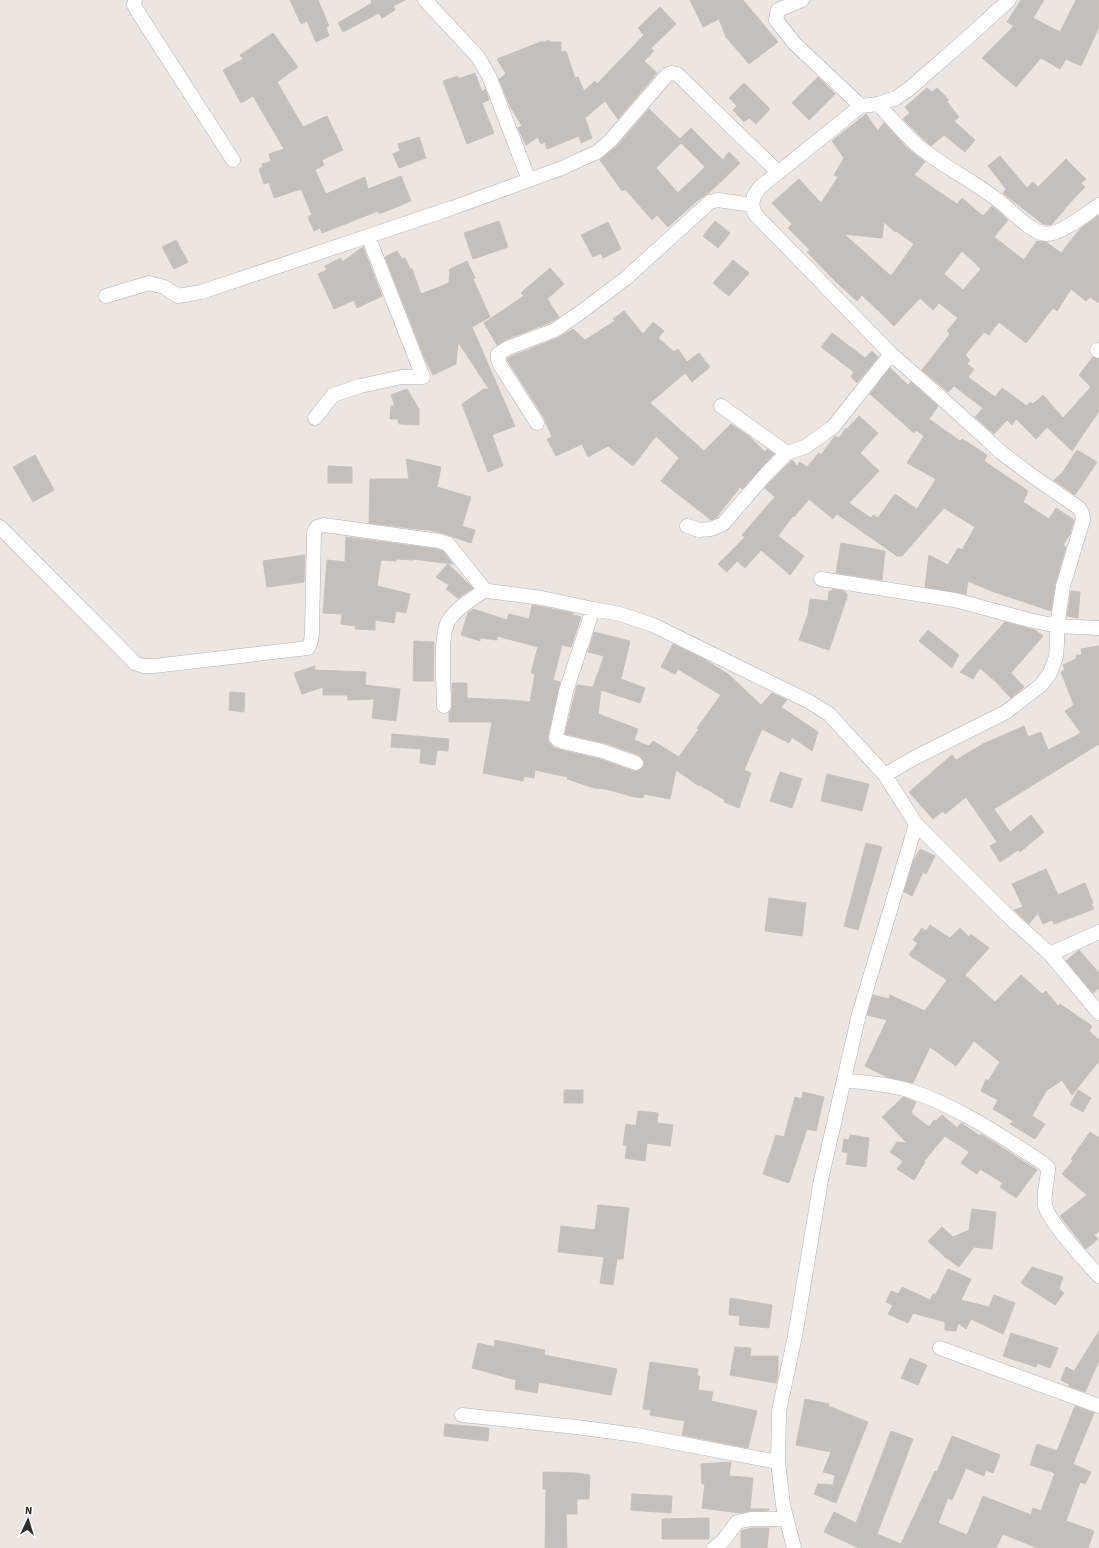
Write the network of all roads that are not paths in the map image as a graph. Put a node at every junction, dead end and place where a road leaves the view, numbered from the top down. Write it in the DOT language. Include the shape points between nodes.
graph roads {
  1 [pos="134,0"];
  2 [pos="425,0"];
  3 [pos="802,0"];
  4 [pos="1009,0"];
  5 [pos="878,104"];
  6 [pos="862,106"];
  7 [pos="233,160"];
  8 [pos="778,172"];
  9 [pos="529,180"];
  10 [pos="1099,204"];
  11 [pos="752,206"];
  12 [pos="368,236"];
  13 [pos="106,296"];
  14 [pos="891,354"];
  15 [pos="721,406"];
  16 [pos="315,418"];
  17 [pos="537,423"];
  18 [pos="787,453"];
  19 [pos="687,526"];
  20 [pos="0,528"];
  21 [pos="821,579"];
  22 [pos="485,590"];
  23 [pos="594,609"];
  24 [pos="1057,626"];
  25 [pos="1099,628"];
  26 [pos="444,706"];
  27 [pos="636,763"];
  28 [pos="885,775"];
  29 [pos="916,824"];
  30 [pos="1099,932"];
  31 [pos="1050,954"];
  32 [pos="1099,1013"];
  33 [pos="844,1080"];
  34 [pos="1099,1276"];
  35 [pos="940,1348"];
  36 [pos="1099,1406"];
  37 [pos="462,1415"];
  38 [pos="778,1462"];
  39 [pos="786,1519"];
  40 [pos="714,1548"];
  41 [pos="794,1548"];
  1 -- 7 [label="street" via="141,17"];
  2 -- 9 [label="street" via="478,57 489,76"];
  3 -- 6 [label="street" via="778,10 776,20 795,44"];
  4 -- 5 [label="street" via="909,89 896,98"];
  5 -- 6 [label="street"];
  5 -- 10 [label="street" via="917,145 999,200 1039,232 1048,234 1060,231"];
  6 -- 8 [label="street"];
  8 -- 9 [label="street" via="677,74 671,73 604,147 562,168"];
  8 -- 11 [label="street" via="760,187 754,196"];
  9 -- 12 [label="street"];
  11 -- 14 [label="street" via="755,214"];
  11 -- 17 [label="street" via="718,200 710,202 626,278 581,312 555,330 498,354 500,366"];
  12 -- 13 [label="street" via="201,292 178,296 149,283"];
  12 -- 16 [label="street" via="423,377 402,377 333,395"];
  14 -- 18 [label="street" via="833,427 805,447"];
  14 -- 24 [label="street" via="1002,453 1079,508 1083,520 1063,586"];
  15 -- 18 [label="street"];
  18 -- 19 [label="street" via="723,524 711,530"];
  20 -- 22 [label="street" via="135,663 143,666 308,648 312,632 314,532 317,527 448,544"];
  21 -- 24 [label="street" via="955,600"];
  22 -- 23 [label="street"];
  22 -- 26 [label="street" via="459,608 447,623 443,643"];
  23 -- 27 [label="street" via="566,691 557,740 602,751"];
  23 -- 28 [label="street" via="653,625 808,701 829,714"];
  24 -- 25 [label="street"];
  24 -- 28 [label="street" via="1056,657 1050,673 1041,685 1006,712"];
  28 -- 29 [label="street"];
  29 -- 31 [label="street" via="1009,918"];
  29 -- 33 [label="street" via="859,1014"];
  30 -- 31 [label="street"];
  31 -- 32 [label="street"];
  33 -- 34 [label="street" via="910,1091 928,1098 993,1131 1043,1163 1048,1168 1045,1194 1047,1211"];
  33 -- 38 [label="street" via="821,1180 796,1336 779,1411"];
  35 -- 36 [label="street"];
  37 -- 38 [label="street" via="629,1434"];
  38 -- 39 [label="street"];
  39 -- 40 [label="street" via="751,1519 737,1522 723,1541"];
  39 -- 41 [label="street"];
}
